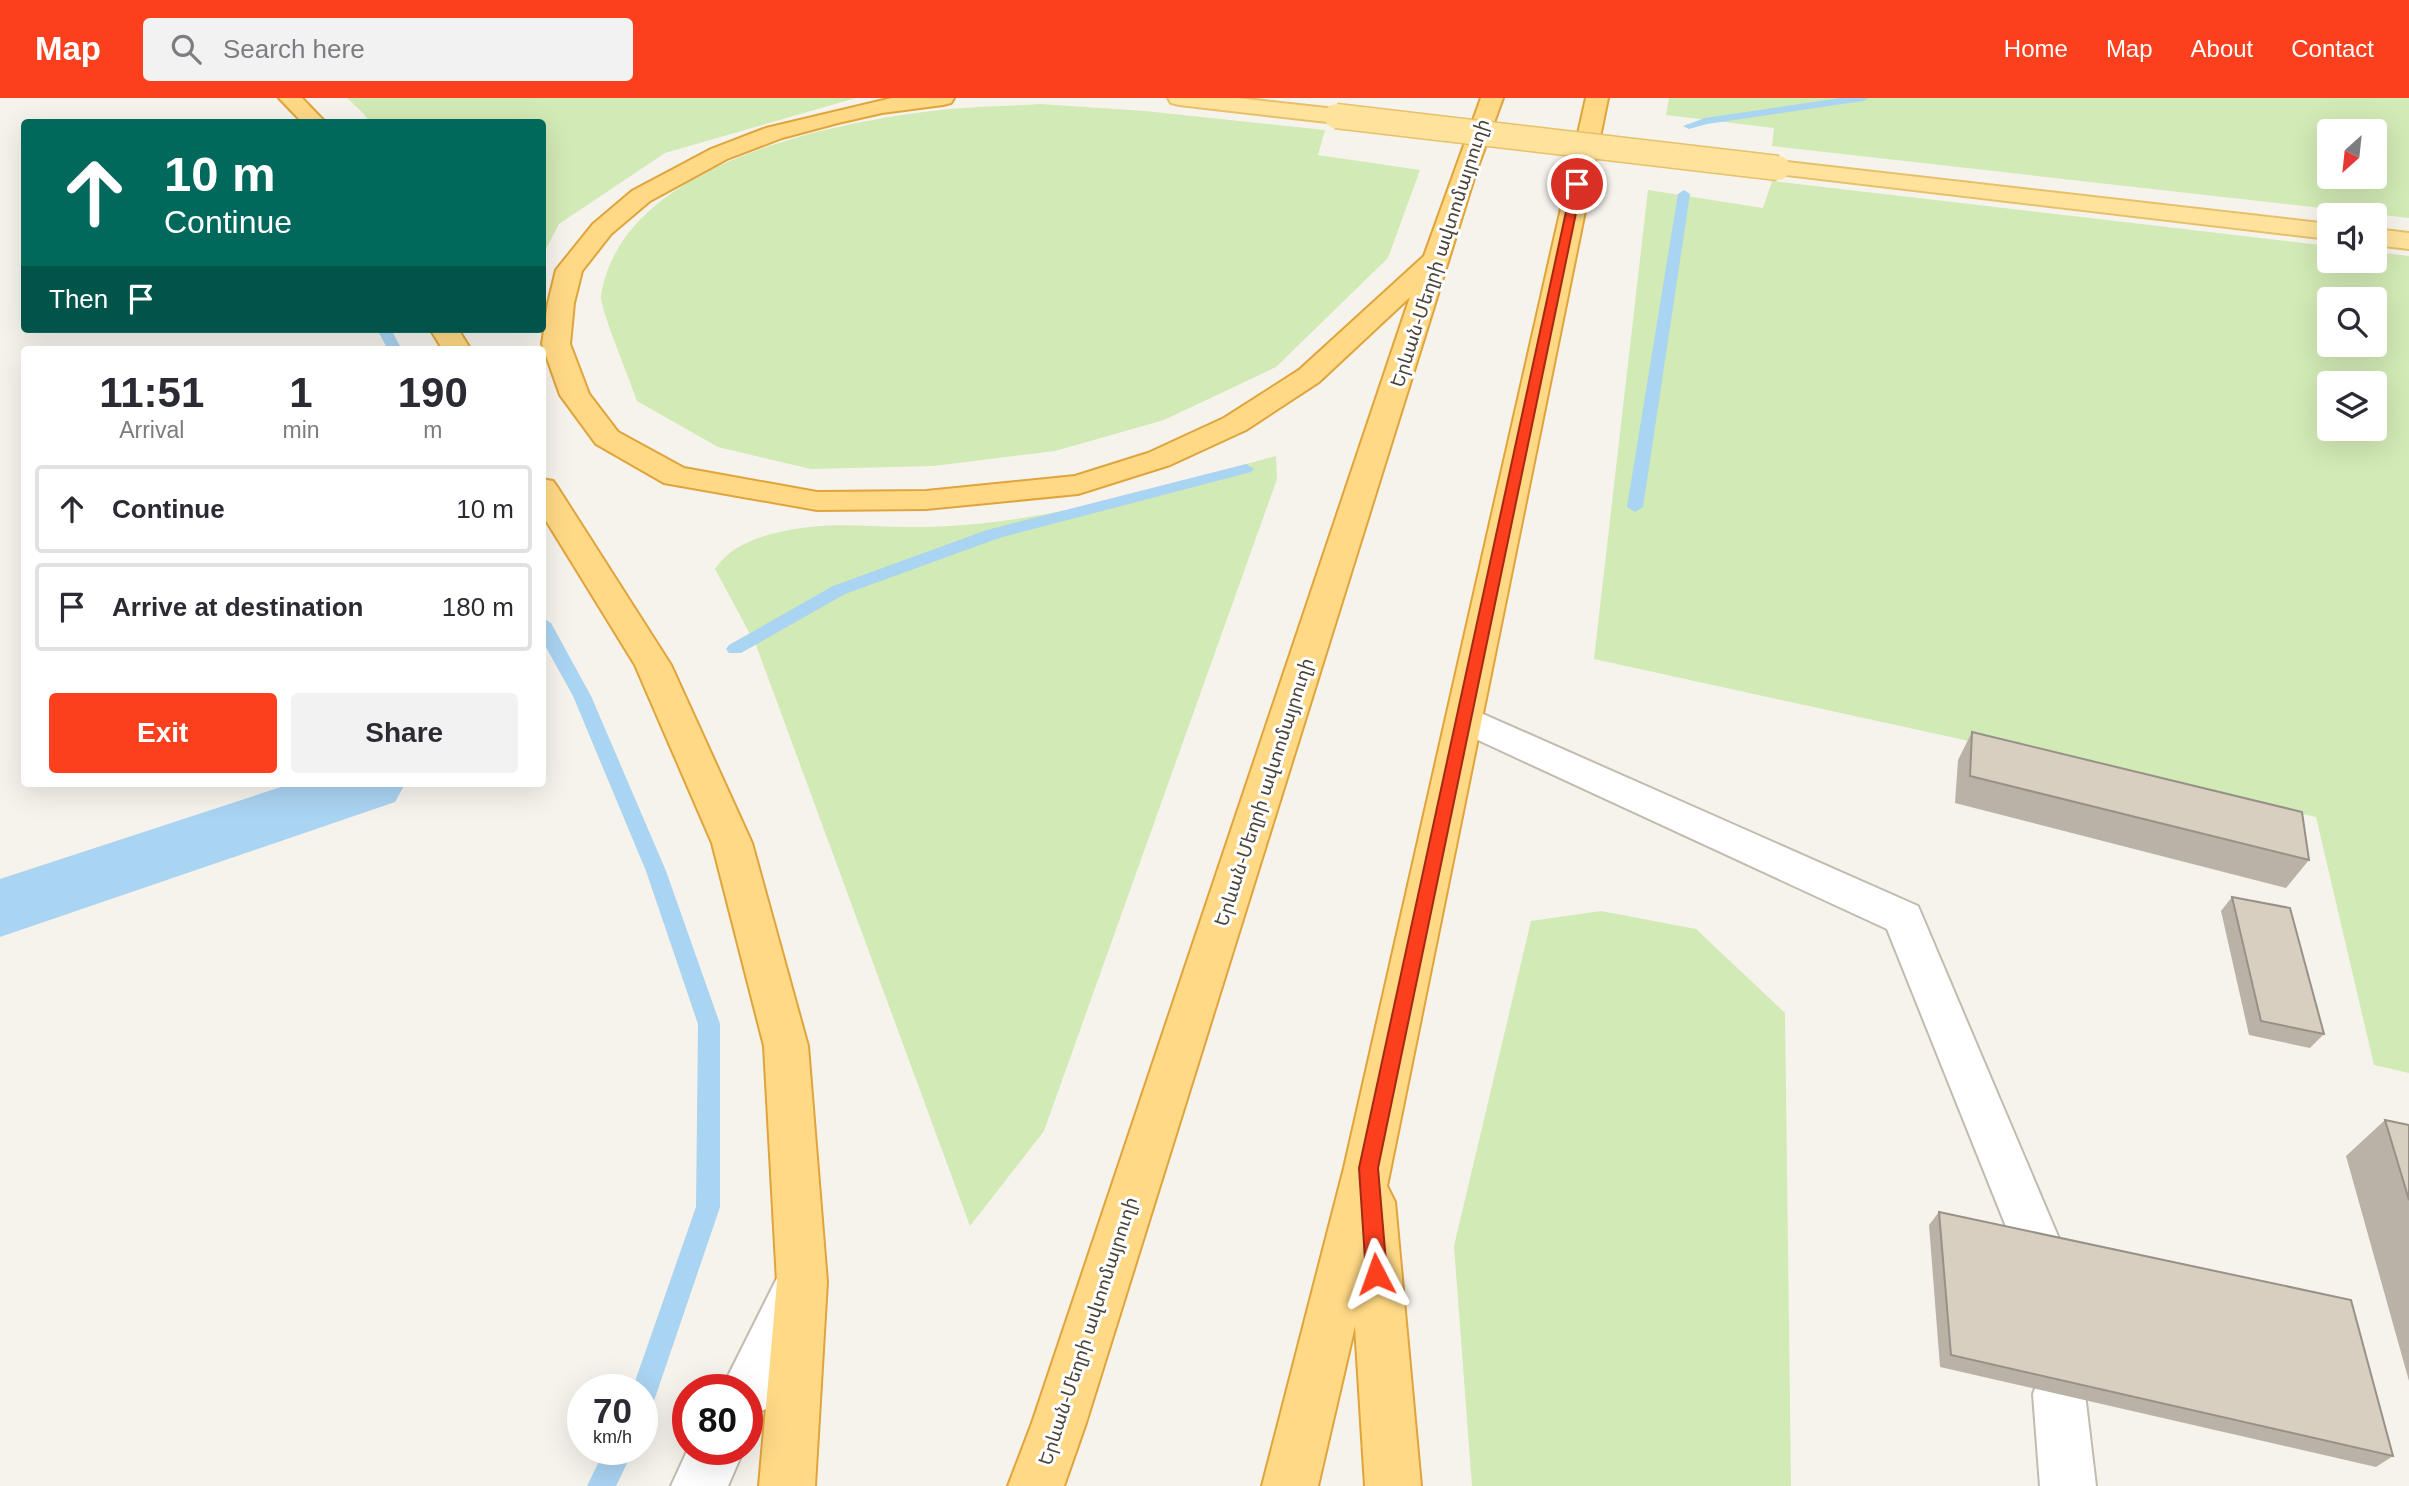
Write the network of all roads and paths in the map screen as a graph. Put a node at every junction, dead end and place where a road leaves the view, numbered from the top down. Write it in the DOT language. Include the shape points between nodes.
graph roads {
  1 [pos="290,98"];
  2 [pos="943,98"];
  3 [pos="1179,98"];
  4 [pos="1492,98"];
  5 [pos="1597,98"];
  6 [pos="311,119"];
  7 [pos="2317,231"];
  8 [pos="2387,238"];
  9 [pos="2409,241"];
  10 [pos="1438,257"];
  11 [pos="546,494"];
  12 [pos="1465,719"];
  13 [pos="1368,1168"];
  14 [pos="2038,1248"];
  15 [pos="802,1282"];
  16 [pos="755,1374"];
  17 [pos="2059,1394"];
  18 [pos="709,1465"];
  19 [pos="699,1486"];
  20 [pos="787,1486"];
  21 [pos="1036,1486"];
  22 [pos="1290,1486"];
  23 [pos="1392,1486"];
  24 [pos="2068,1486"];
  1 -- 6 [label="highway"];
  2 -- 10 [label="highway" via="834,117 730,149 641,196 601,229 569,270 556,344 575,395 607,438 675,476 817,500 926,500 1078,485 1159,459 1235,424 1309,376"];
  3 -- 7 [label="main road, bridge"];
  4 -- 10 [label="highway, Երևան-Մեղրի ավտոմայրուղի"];
  5 -- 12 [label="highway"];
  8 -- 9 [label="main road"];
  10 -- 21 [label="highway, Երևան-Մեղրի ավտոմայրուղի"];
  11 -- 15 [label="highway" via="653,665 732,843 786,1046"];
  12 -- 13 [label="highway"];
  12 -- 14 [label="street" via="1903,918"];
  13 -- 22 [label="highway"];
  13 -- 23 [label="highway"];
  15 -- 16 [label="street"];
  15 -- 20 [label="highway"];
  17 -- 24 [label="street"];
  18 -- 19 [label="street"];
}
